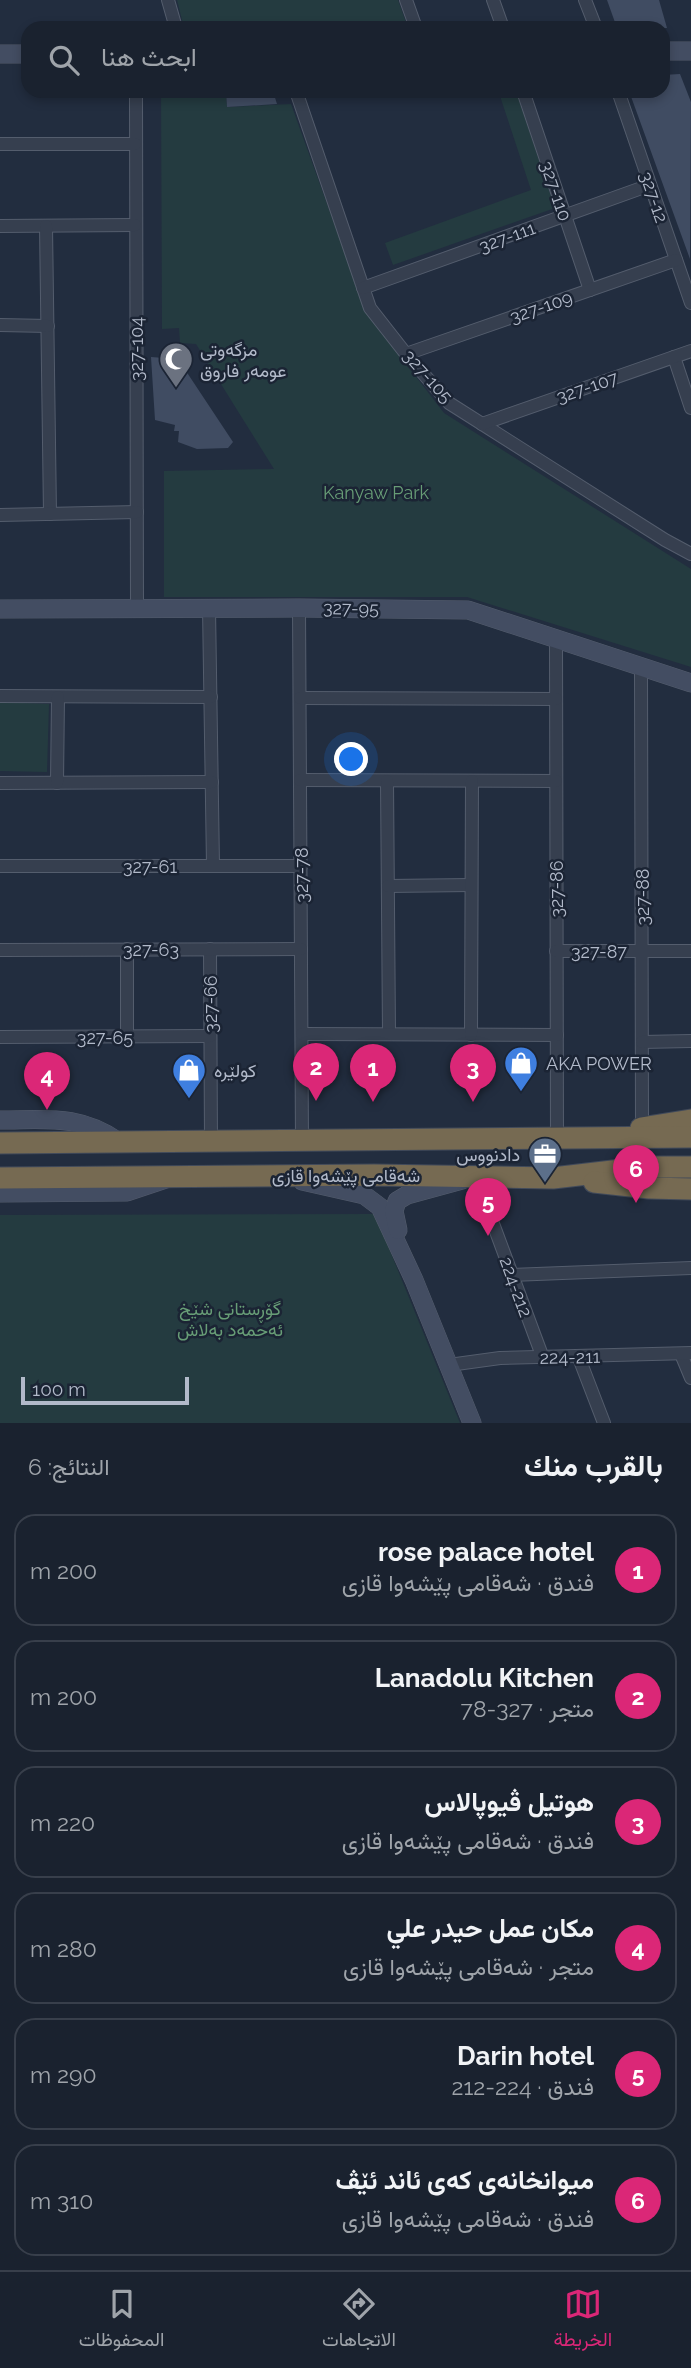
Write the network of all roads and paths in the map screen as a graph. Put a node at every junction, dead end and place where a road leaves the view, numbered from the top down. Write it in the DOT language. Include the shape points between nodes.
graph roads {
  1 [pos="168,0"];
  2 [pos="406,0"];
  3 [pos="493,0"];
  4 [pos="586,0"];
  5 [pos="174,21"];
  6 [pos="414,21"];
  7 [pos="500,21"];
  8 [pos="594,21"];
  9 [pos="670,51"];
  10 [pos="691,51"];
  11 [pos="0,54"];
  12 [pos="21,54"];
  13 [pos="136,98"];
  14 [pos="298,98"];
  15 [pos="525,98"];
  16 [pos="620,98"];
  17 [pos="0,144"];
  18 [pos="135,144"];
  19 [pos="650,185"];
  20 [pos="565,216"];
  21 [pos="135,225"];
  22 [pos="0,226"];
  23 [pos="46,226"];
  24 [pos="676,260"];
  25 [pos="363,288"];
  26 [pos="590,290"];
  27 [pos="691,303"];
  28 [pos="0,325"];
  29 [pos="48,326"];
  30 [pos="691,351"];
  31 [pos="406,354"];
  32 [pos="674,357"];
  33 [pos="691,408"];
  34 [pos="482,424"];
  35 [pos="137,513"];
  36 [pos="50,514"];
  37 [pos="0,515"];
  38 [pos="691,554"];
  39 [pos="137,607"];
  40 [pos="299,607"];
  41 [pos="0,608"];
  42 [pos="209,608"];
  43 [pos="556,639"];
  44 [pos="641,667"];
  45 [pos="691,683"];
  46 [pos="0,696"];
  47 [pos="58,696"];
  48 [pos="211,697"];
  49 [pos="300,698"];
  50 [pos="556,699"];
  51 [pos="300,780"];
  52 [pos="387,781"];
  53 [pos="472,781"];
  54 [pos="556,781"];
  55 [pos="212,782"];
  56 [pos="0,783"];
  57 [pos="57,783"];
  58 [pos="0,866"];
  59 [pos="213,866"];
  60 [pos="301,866"];
  61 [pos="471,885"];
  62 [pos="388,886"];
  63 [pos="127,949"];
  64 [pos="210,949"];
  65 [pos="301,949"];
  66 [pos="0,950"];
  67 [pos="556,951"];
  68 [pos="642,951"];
  69 [pos="691,951"];
  70 [pos="302,1034"];
  71 [pos="389,1034"];
  72 [pos="471,1035"];
  73 [pos="557,1035"];
  74 [pos="127,1036"];
  75 [pos="211,1036"];
  76 [pos="0,1037"];
  77 [pos="691,1041"];
  78 [pos="642,1042"];
  79 [pos="691,1120"];
  80 [pos="0,1121"];
  81 [pos="642,1127"];
  82 [pos="691,1137"];
  83 [pos="605,1138"];
  84 [pos="558,1139"];
  85 [pos="119,1142"];
  86 [pos="211,1142"];
  87 [pos="302,1142"];
  88 [pos="6,1144"];
  89 [pos="691,1167"];
  90 [pos="274,1175"];
  91 [pos="172,1176"];
  92 [pos="478,1176"];
  93 [pos="0,1178"];
  94 [pos="553,1178"];
  95 [pos="691,1189"];
  96 [pos="0,1193"];
  97 [pos="691,1268"];
  98 [pos="511,1275"];
  99 [pos="414,1280"];
  100 [pos="686,1353"];
  101 [pos="542,1358"];
  102 [pos="579,1358"];
  103 [pos="449,1364"];
  104 [pos="691,1378"];
  105 [pos="472,1423"];
  106 [pos="604,1423"];
  1 -- 5 [label="street"];
  2 -- 6 [label="street"];
  3 -- 7 [label="street"];
  4 -- 8 [label="street"];
  9 -- 10 [label="street"];
  11 -- 12 [label="street"];
  13 -- 18 [label="street, 327-104"];
  14 -- 25 [label="street, 327-105"];
  15 -- 20 [label="street, 327-110"];
  16 -- 19 [label="street, 327-12"];
  17 -- 18 [label="street"];
  18 -- 21 [label="street, 327-104"];
  19 -- 20 [label="street, 327-111"];
  19 -- 24 [label="street, 327-12"];
  20 -- 25 [label="street, 327-111"];
  20 -- 26 [label="street, 327-110"];
  21 -- 23 [label="street"];
  21 -- 35 [label="street, 327-104"];
  22 -- 23 [label="street"];
  23 -- 29 [label="street"];
  24 -- 26 [label="street, 327-109"];
  24 -- 27 [label="street, 327-12"];
  25 -- 31 [label="street, 327-105" via="370,308"];
  26 -- 31 [label="street, 327-109"];
  28 -- 29 [label="street"];
  29 -- 36 [label="street"];
  30 -- 32 [label="street, 327-107"];
  31 -- 34 [label="street, 327-105" via="449,402"];
  32 -- 33 [label="street"];
  32 -- 34 [label="street, 327-107"];
  34 -- 38 [label="street, 327-105"];
  35 -- 36 [label="street"];
  35 -- 39 [label="street, 327-104"];
  36 -- 37 [label="street"];
  39 -- 41 [label="street, 327-95"];
  39 -- 42 [label="street, 327-95"];
  40 -- 42 [label="street, 327-95"];
  40 -- 43 [label="street, 327-95" via="468,610"];
  40 -- 49 [label="street, 327-78"];
  42 -- 48 [label="street"];
  43 -- 44 [label="street, 327-95"];
  43 -- 50 [label="street, 327-86"];
  44 -- 45 [label="street, 327-95"];
  44 -- 68 [label="street, 327-88"];
  46 -- 47 [label="street"];
  47 -- 48 [label="street"];
  47 -- 57 [label="street"];
  48 -- 55 [label="street"];
  49 -- 50 [label="street"];
  49 -- 51 [label="street, 327-78"];
  50 -- 54 [label="street, 327-86"];
  51 -- 52 [label="street"];
  51 -- 60 [label="street, 327-78"];
  52 -- 53 [label="street"];
  52 -- 62 [label="street"];
  53 -- 54 [label="street"];
  53 -- 61 [label="street"];
  54 -- 67 [label="street, 327-86"];
  55 -- 57 [label="street"];
  55 -- 59 [label="street"];
  56 -- 57 [label="street"];
  58 -- 59 [label="street, 327-61"];
  59 -- 60 [label="street, 327-61"];
  60 -- 65 [label="street, 327-78"];
  61 -- 62 [label="street"];
  61 -- 72 [label="street"];
  62 -- 71 [label="street"];
  63 -- 64 [label="street, 327-63"];
  63 -- 66 [label="street, 327-63"];
  63 -- 74 [label="street"];
  64 -- 65 [label="street, 327-63"];
  64 -- 75 [label="street, 327-66"];
  65 -- 70 [label="street, 327-78"];
  67 -- 68 [label="street, 327-87"];
  67 -- 73 [label="street, 327-86"];
  68 -- 69 [label="street, 327-87"];
  68 -- 78 [label="street, 327-88"];
  70 -- 71 [label="street"];
  70 -- 87 [label="street, 327-78"];
  71 -- 72 [label="street"];
  72 -- 73 [label="street"];
  73 -- 84 [label="street, 327-86"];
  74 -- 75 [label="street, 327-65"];
  74 -- 76 [label="street, 327-65"];
  75 -- 86 [label="street, 327-66"];
  77 -- 78 [label="street"];
  78 -- 81 [label="street, 327-88"];
  79 -- 81 [label="highway"];
  80 -- 85 [label="street" via="83,1123"];
  81 -- 83 [label="highway"];
  82 -- 83 [label="highway, شەقامی پێشەوا قازی"];
  83 -- 84 [label="highway, شەقامی پێشەوا قازی"];
  84 -- 87 [label="highway, شەقامی پێشەوا قازی"];
  85 -- 86 [label="highway, شەقامی پێشەوا قازی"];
  85 -- 88 [label="highway, شەقامی پێشەوا قازی"];
  86 -- 87 [label="highway, شەقامی پێشەوا قازی"];
  89 -- 94 [label="highway, شەقامی پێشەوا قازی"];
  90 -- 91 [label="highway, شەقامی پێشەوا قازی"];
  90 -- 92 [label="highway, شەقامی پێشەوا قازی"];
  90 -- 99 [label="street" via="371,1198 383,1212"];
  91 -- 93 [label="highway, شەقامی پێشەوا قازی"];
  91 -- 96 [label="street" via="127,1192"];
  92 -- 94 [label="highway, شەقامی پێشەوا قازی"];
  92 -- 98 [label="street, 224-212"];
  92 -- 99 [label="street" via="397,1201 394,1216"];
  94 -- 95 [label="highway"];
  97 -- 98 [label="street"];
  98 -- 101 [label="street, 224-212"];
  99 -- 103 [label="street"];
  100 -- 102 [label="street, 224-211"];
  100 -- 104 [label="street"];
  101 -- 102 [label="street, 224-211"];
  101 -- 103 [label="street, 224-211"];
  102 -- 106 [label="street"];
  103 -- 105 [label="street"];
}
